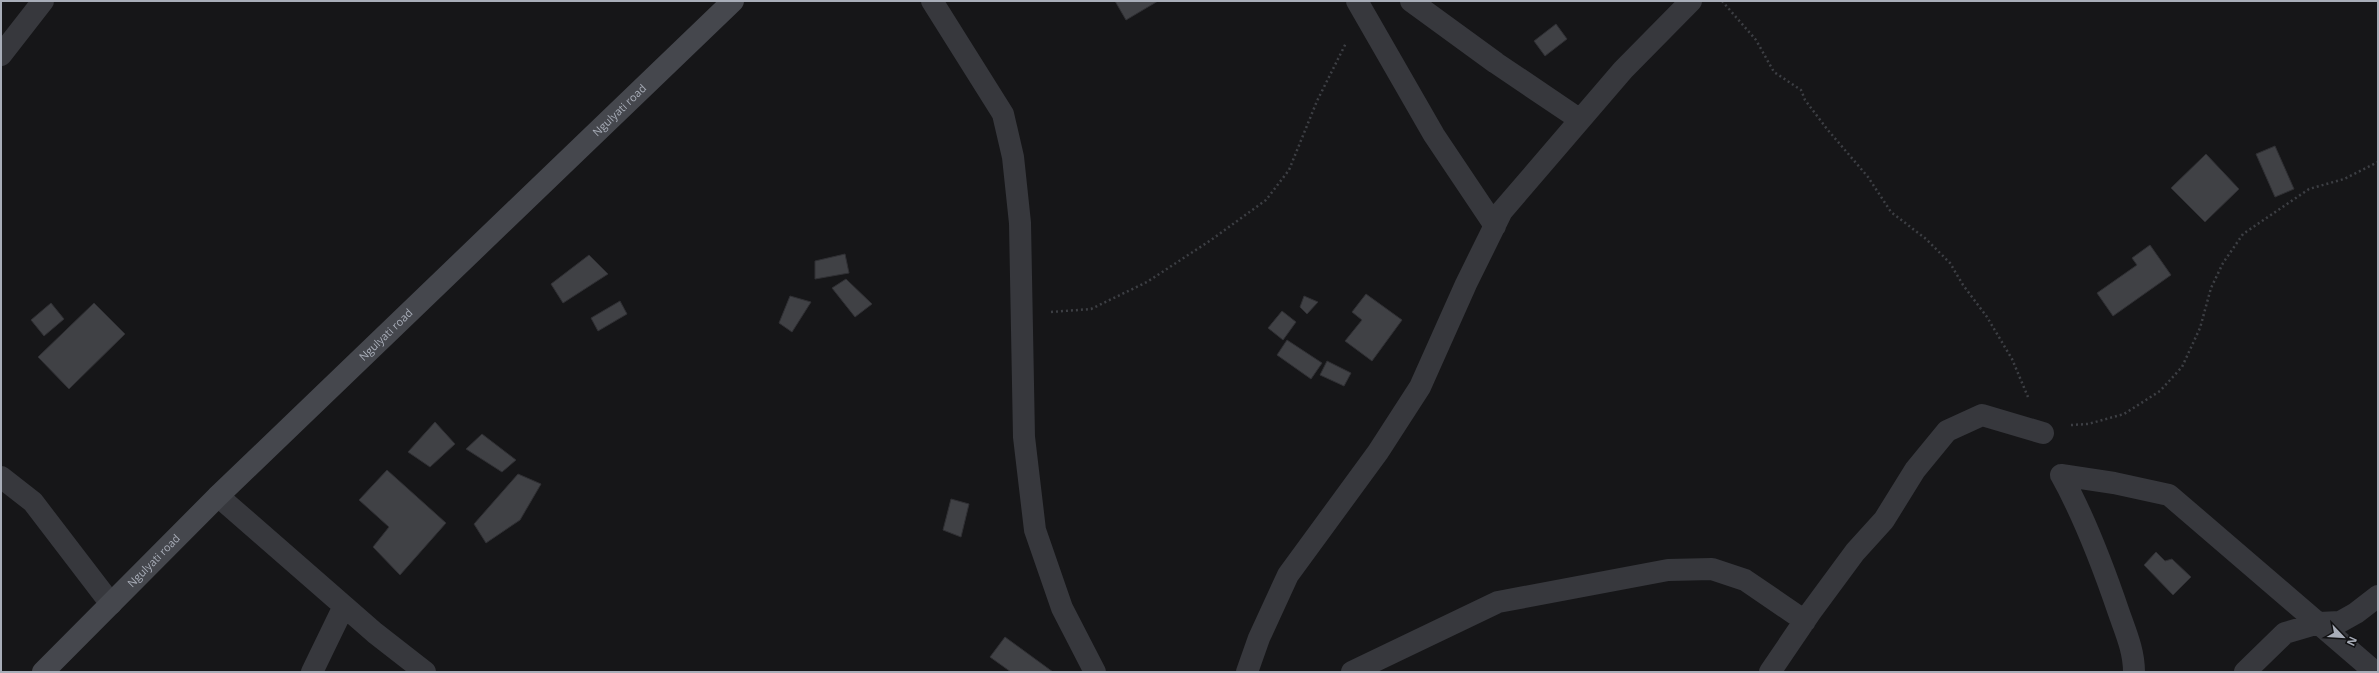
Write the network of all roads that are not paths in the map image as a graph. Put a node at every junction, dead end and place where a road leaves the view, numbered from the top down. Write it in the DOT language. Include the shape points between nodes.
graph roads {
  1 [pos="43,1"];
  2 [pos="733,1"];
  3 [pos="932,1"];
  4 [pos="1411,1"];
  5 [pos="1691,1"];
  6 [pos="1359,5"];
  7 [pos="1,55"];
  8 [pos="1579,119"];
  9 [pos="1495,226"];
  10 [pos="2042,430"];
  11 [pos="1,477"];
  12 [pos="218,496"];
  13 [pos="2378,596"];
  14 [pos="111,604"];
  15 [pos="344,606"];
  16 [pos="1805,622"];
  17 [pos="2319,623"];
  18 [pos="43,672"];
  19 [pos="312,672"];
  20 [pos="425,672"];
  21 [pos="1095,672"];
  22 [pos="1247,672"];
  23 [pos="1352,672"];
  24 [pos="1770,672"];
  25 [pos="2134,672"];
  26 [pos="2245,672"];
  27 [pos="2375,672"];
  1 -- 7 [label="street"];
  2 -- 12 [label="main road, Ngulyati road"];
  3 -- 21 [label="street" via="1003,114 1012,157 1020,223 1024,437 1035,530 1062,608"];
  4 -- 8 [label="street"];
  5 -- 8 [label="street"];
  6 -- 9 [label="street" via="1434,135"];
  8 -- 9 [label="street" via="1502,211"];
  9 -- 22 [label="street" via="1420,387 1378,452 1288,576 1259,638"];
  10 -- 16 [label="street" via="1982,415 1947,430 1915,470 1884,520 1856,552"];
  11 -- 14 [label="street" via="33,502"];
  12 -- 14 [label="main road, Ngulyati road"];
  12 -- 15 [label="street"];
  13 -- 17 [label="street" via="2340,622"];
  14 -- 18 [label="main road, Ngulyati road"];
  15 -- 19 [label="street"];
  15 -- 20 [label="street"];
  16 -- 23 [label="street" via="1745,580 1712,569 1668,570 1498,602"];
  16 -- 24 [label="street"];
  17 -- 25 [label="street" via="2245,563 2235,551 2169,496 2114,483 2061,475 2077,504 2113,595 2134,656"];
  17 -- 26 [label="street" via="2285,633"];
  17 -- 27 [label="street"];
}
